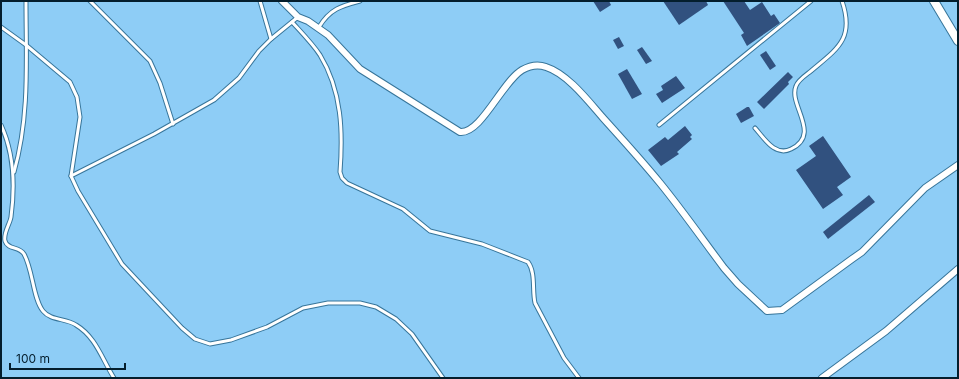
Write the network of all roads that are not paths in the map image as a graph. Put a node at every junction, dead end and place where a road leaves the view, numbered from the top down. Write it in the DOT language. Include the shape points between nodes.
graph roads {
  1 [pos="26,1"];
  2 [pos="90,1"];
  3 [pos="260,1"];
  4 [pos="282,1"];
  5 [pos="360,1"];
  6 [pos="811,1"];
  7 [pos="842,1"];
  8 [pos="934,1"];
  9 [pos="298,17"];
  10 [pos="292,22"];
  11 [pos="1,27"];
  12 [pos="319,27"];
  13 [pos="271,39"];
  14 [pos="958,41"];
  15 [pos="26,45"];
  16 [pos="173,124"];
  17 [pos="1,125"];
  18 [pos="659,125"];
  19 [pos="755,128"];
  20 [pos="958,165"];
  21 [pos="13,173"];
  22 [pos="72,176"];
  23 [pos="958,269"];
  24 [pos="114,378"];
  25 [pos="443,378"];
  26 [pos="579,378"];
  27 [pos="822,378"];
  1 -- 15 [label="lane"];
  2 -- 16 [label="lane" via="150,60"];
  3 -- 13 [label="lane"];
  4 -- 9 [label="street"];
  5 -- 12 [label="lane" via="329,13"];
  6 -- 18 [label="lane"];
  7 -- 19 [label="lane" via="846,23 845,37 841,45 796,86 796,101 804,127 802,138 794,148 778,150"];
  8 -- 14 [label="street"];
  9 -- 10 [label="lane"];
  9 -- 12 [label="street"];
  10 -- 13 [label="lane"];
  10 -- 26 [label="lane" via="320,55 336,93 341,130 342,178 403,209 430,231 482,244 528,262 531,266 535,303 564,358"];
  11 -- 15 [label="lane"];
  12 -- 20 [label="street" via="360,69 460,132 468,131 478,124 506,84 526,67 539,65 560,74 581,92 641,159 729,273 767,311 782,310 852,260 925,188"];
  13 -- 16 [label="lane" via="226,91"];
  15 -- 21 [label="lane" via="26,106 21,147"];
  15 -- 22 [label="lane" via="70,82 77,97 80,117"];
  16 -- 22 [label="lane"];
  17 -- 21 [label="lane"];
  21 -- 24 [label="lane" via="11,219 6,242 24,254 39,304 44,312 83,330 94,341"];
  22 -- 25 [label="lane" via="78,191 122,264 195,339 210,344 231,340 267,327 303,308 328,303 360,303 376,307 396,319 412,334"];
  23 -- 27 [label="street" via="886,331"];
}
